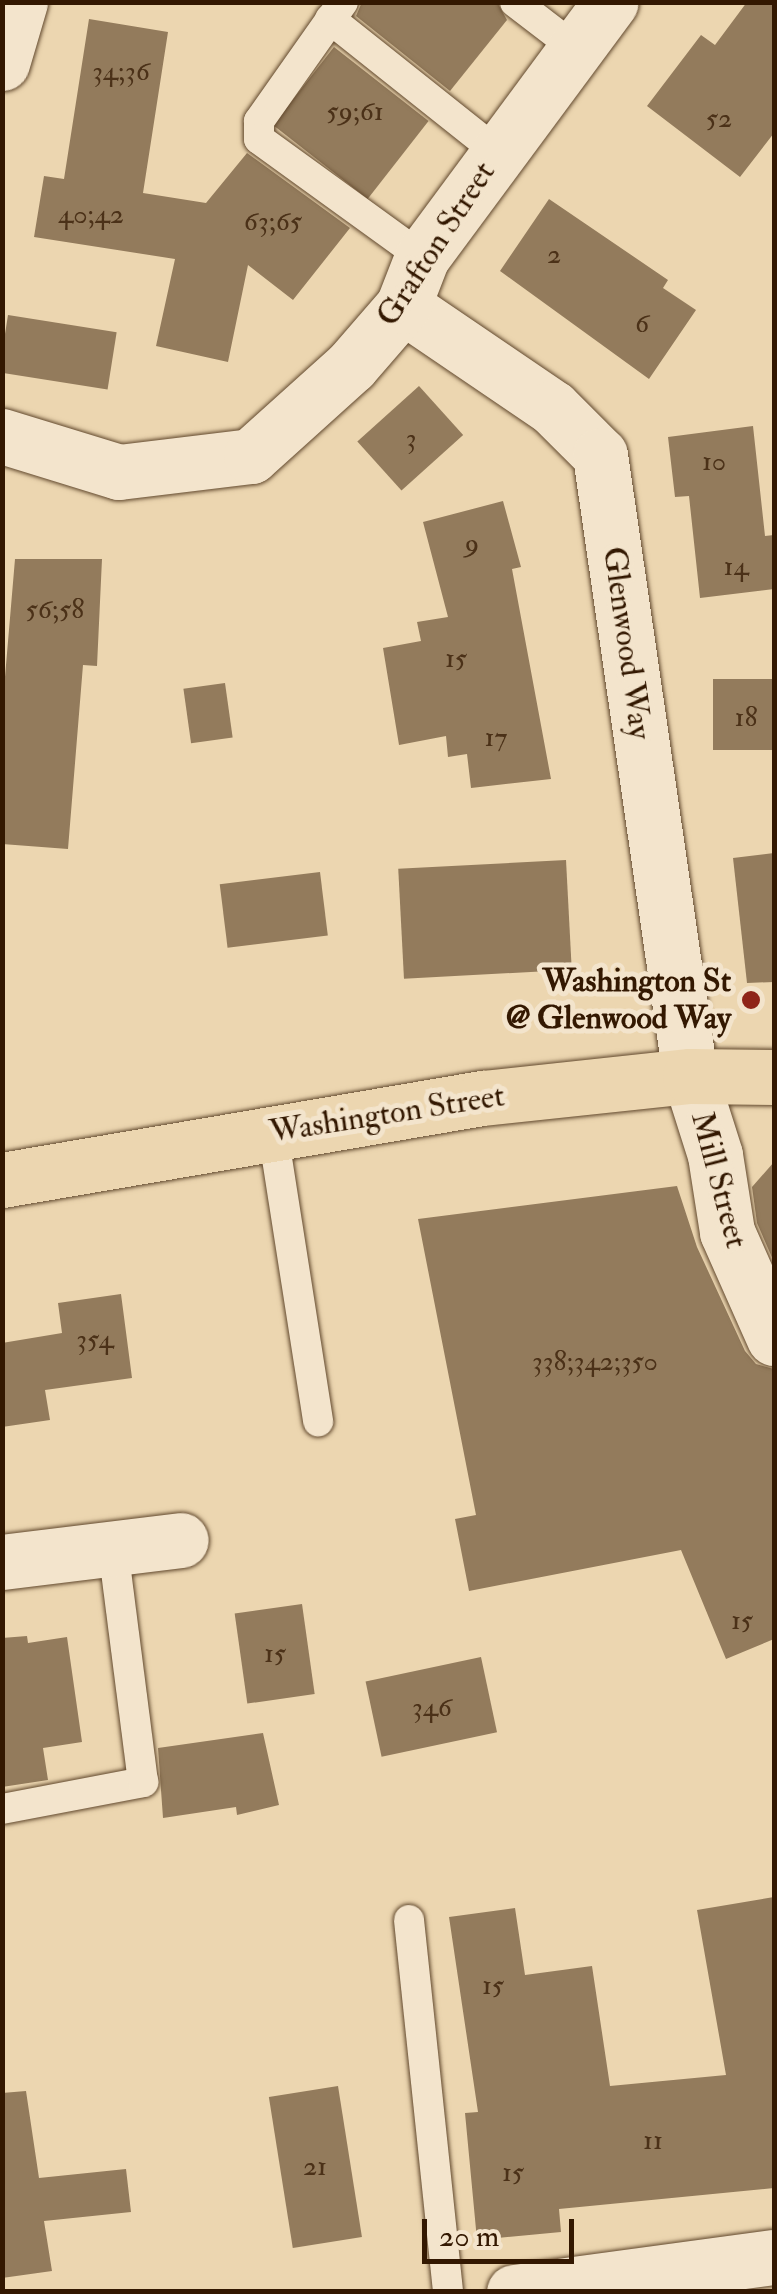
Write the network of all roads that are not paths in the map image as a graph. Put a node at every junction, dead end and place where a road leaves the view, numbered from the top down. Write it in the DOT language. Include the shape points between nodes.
graph roads {
  1 [pos="20,2"];
  2 [pos="515,2"];
  3 [pos="611,2"];
  4 [pos="337,11"];
  5 [pos="576,48"];
  6 [pos="2,63"];
  7 [pos="496,152"];
  8 [pos="412,282"];
  9 [pos="2,436"];
  10 [pos="690,1076"];
  11 [pos="774,1078"];
  12 [pos="274,1133"];
  13 [pos="2,1180"];
  14 [pos="774,1338"];
  15 [pos="318,1422"];
  16 [pos="181,1540"];
  17 [pos="112,1549"];
  18 [pos="2,1562"];
  19 [pos="2,1809"];
  20 [pos="410,1920"];
  21 [pos="774,2257"];
  22 [pos="448,2292"];
  23 [pos="514,2292"];
  1 -- 6 [label="street"];
  2 -- 5 [label="lane"];
  3 -- 5 [label="street, Grafton Street"];
  4 -- 7 [label="lane"];
  4 -- 8 [label="lane" via="259,121 259,138"];
  5 -- 7 [label="street, Grafton Street"];
  7 -- 8 [label="street, Grafton Street"];
  8 -- 9 [label="street, Grafton Street" via="351,366 250,456 119,472"];
  8 -- 10 [label="street, Glenwood Way" via="600,456"];
  10 -- 11 [label="main road, Washington Street"];
  10 -- 12 [label="main road, Washington Street" via="483,1098"];
  10 -- 14 [label="street, Mill Street" via="715,1155 727,1232"];
  12 -- 13 [label="main road, Washington Street"];
  12 -- 15 [label="lane"];
  16 -- 17 [label="street"];
  17 -- 18 [label="street"];
  17 -- 19 [label="lane" via="143,1782"];
  20 -- 22 [label="lane"];
  21 -- 23 [label="street"];
}
